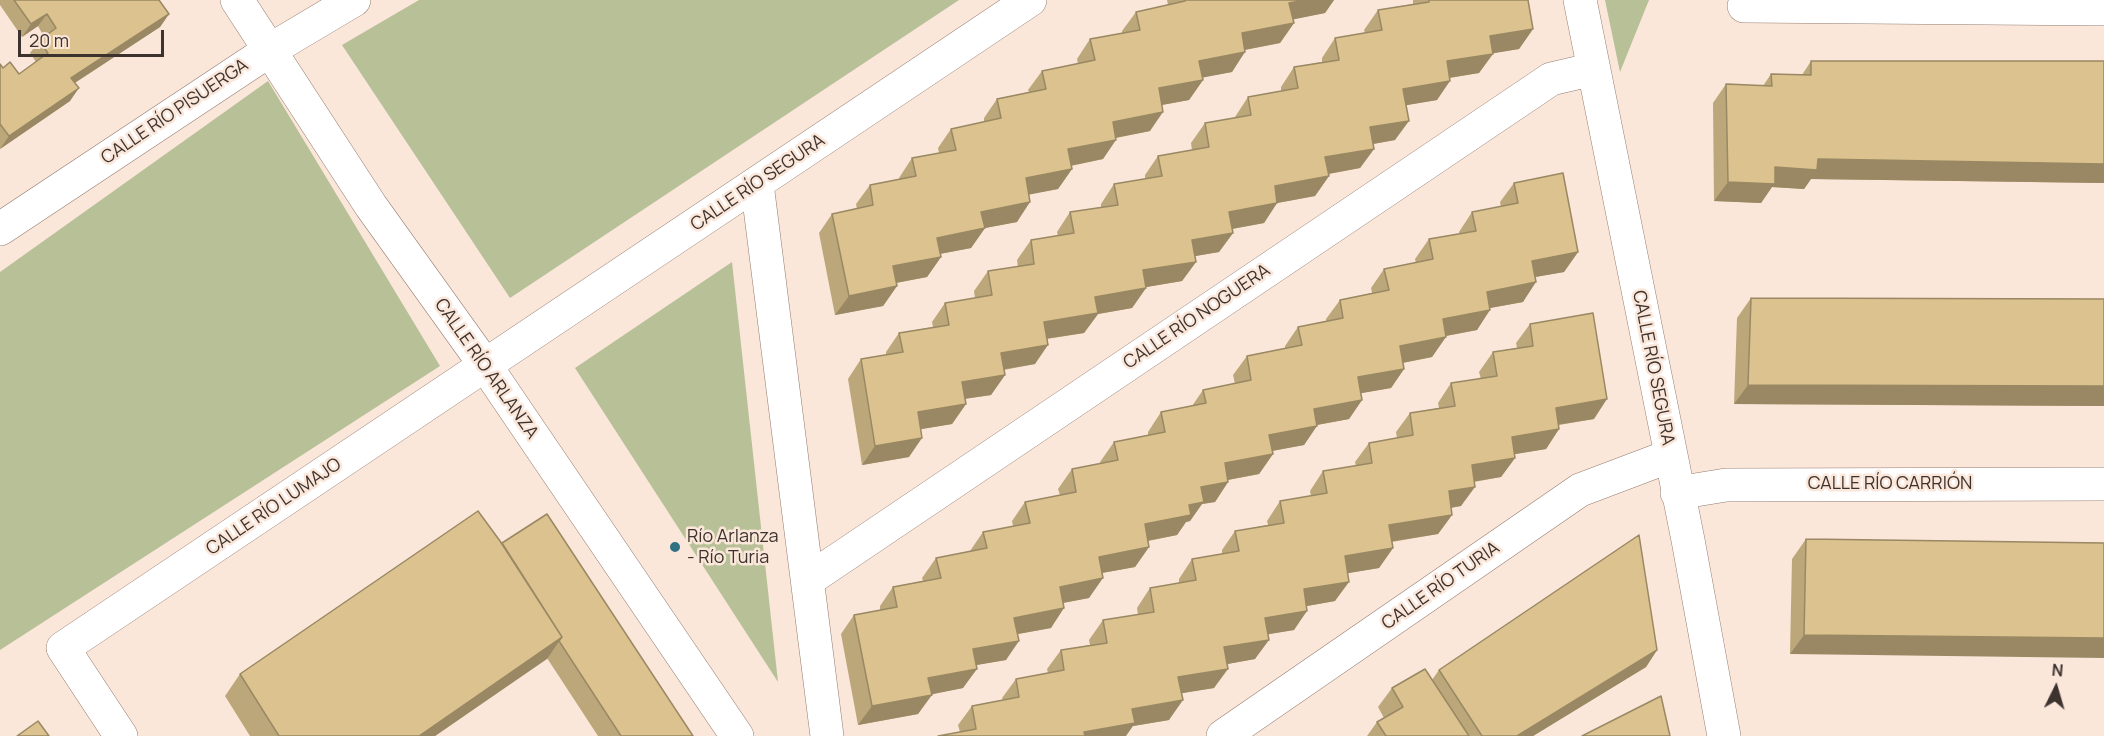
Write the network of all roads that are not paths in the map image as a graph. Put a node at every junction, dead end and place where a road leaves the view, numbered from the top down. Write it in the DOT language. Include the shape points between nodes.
graph roads {
  1 [pos="237,0"];
  2 [pos="354,0"];
  3 [pos="1030,0"];
  4 [pos="1580,0"];
  5 [pos="1744,6"];
  6 [pos="2104,9"];
  7 [pos="270,50"];
  8 [pos="1594,69"];
  9 [pos="757,184"];
  10 [pos="0,229"];
  11 [pos="484,365"];
  12 [pos="1670,456"];
  13 [pos="2104,484"];
  14 [pos="1677,493"];
  15 [pos="808,580"];
  16 [pos="121,736"];
  17 [pos="737,736"];
  18 [pos="827,736"];
  19 [pos="1223,736"];
  20 [pos="1724,736"];
  1 -- 7 [label="street, CALLE RÍO ARLANZA"];
  2 -- 7 [label="street, CALLE RÍO PISUERGA"];
  3 -- 9 [label="street, CALLE RÍO SEGURA"];
  4 -- 8 [label="street, CALLE RÍO SEGURA"];
  5 -- 6 [label="street"];
  7 -- 10 [label="street, CALLE RÍO PISUERGA"];
  7 -- 11 [label="street, CALLE RÍO ARLANZA" via="371,206"];
  8 -- 12 [label="street, CALLE RÍO SEGURA"];
  8 -- 15 [label="street, CALLE RÍO NOGUERA" via="1551,79"];
  9 -- 11 [label="street, CALLE RÍO SEGURA"];
  9 -- 15 [label="street"];
  11 -- 16 [label="street, CALLE RÍO LUMAJO" via="63,648"];
  11 -- 17 [label="street, CALLE RÍO ARLANZA"];
  12 -- 14 [label="street, CALLE RÍO SEGURA"];
  12 -- 19 [label="street, CALLE RÍO TURIA" via="1580,490"];
  13 -- 14 [label="street, CALLE RÍO CARRIÓN" via="1726,485"];
  14 -- 20 [label="street, CALLE RÍO SEGURA"];
  15 -- 18 [label="street"];
}
